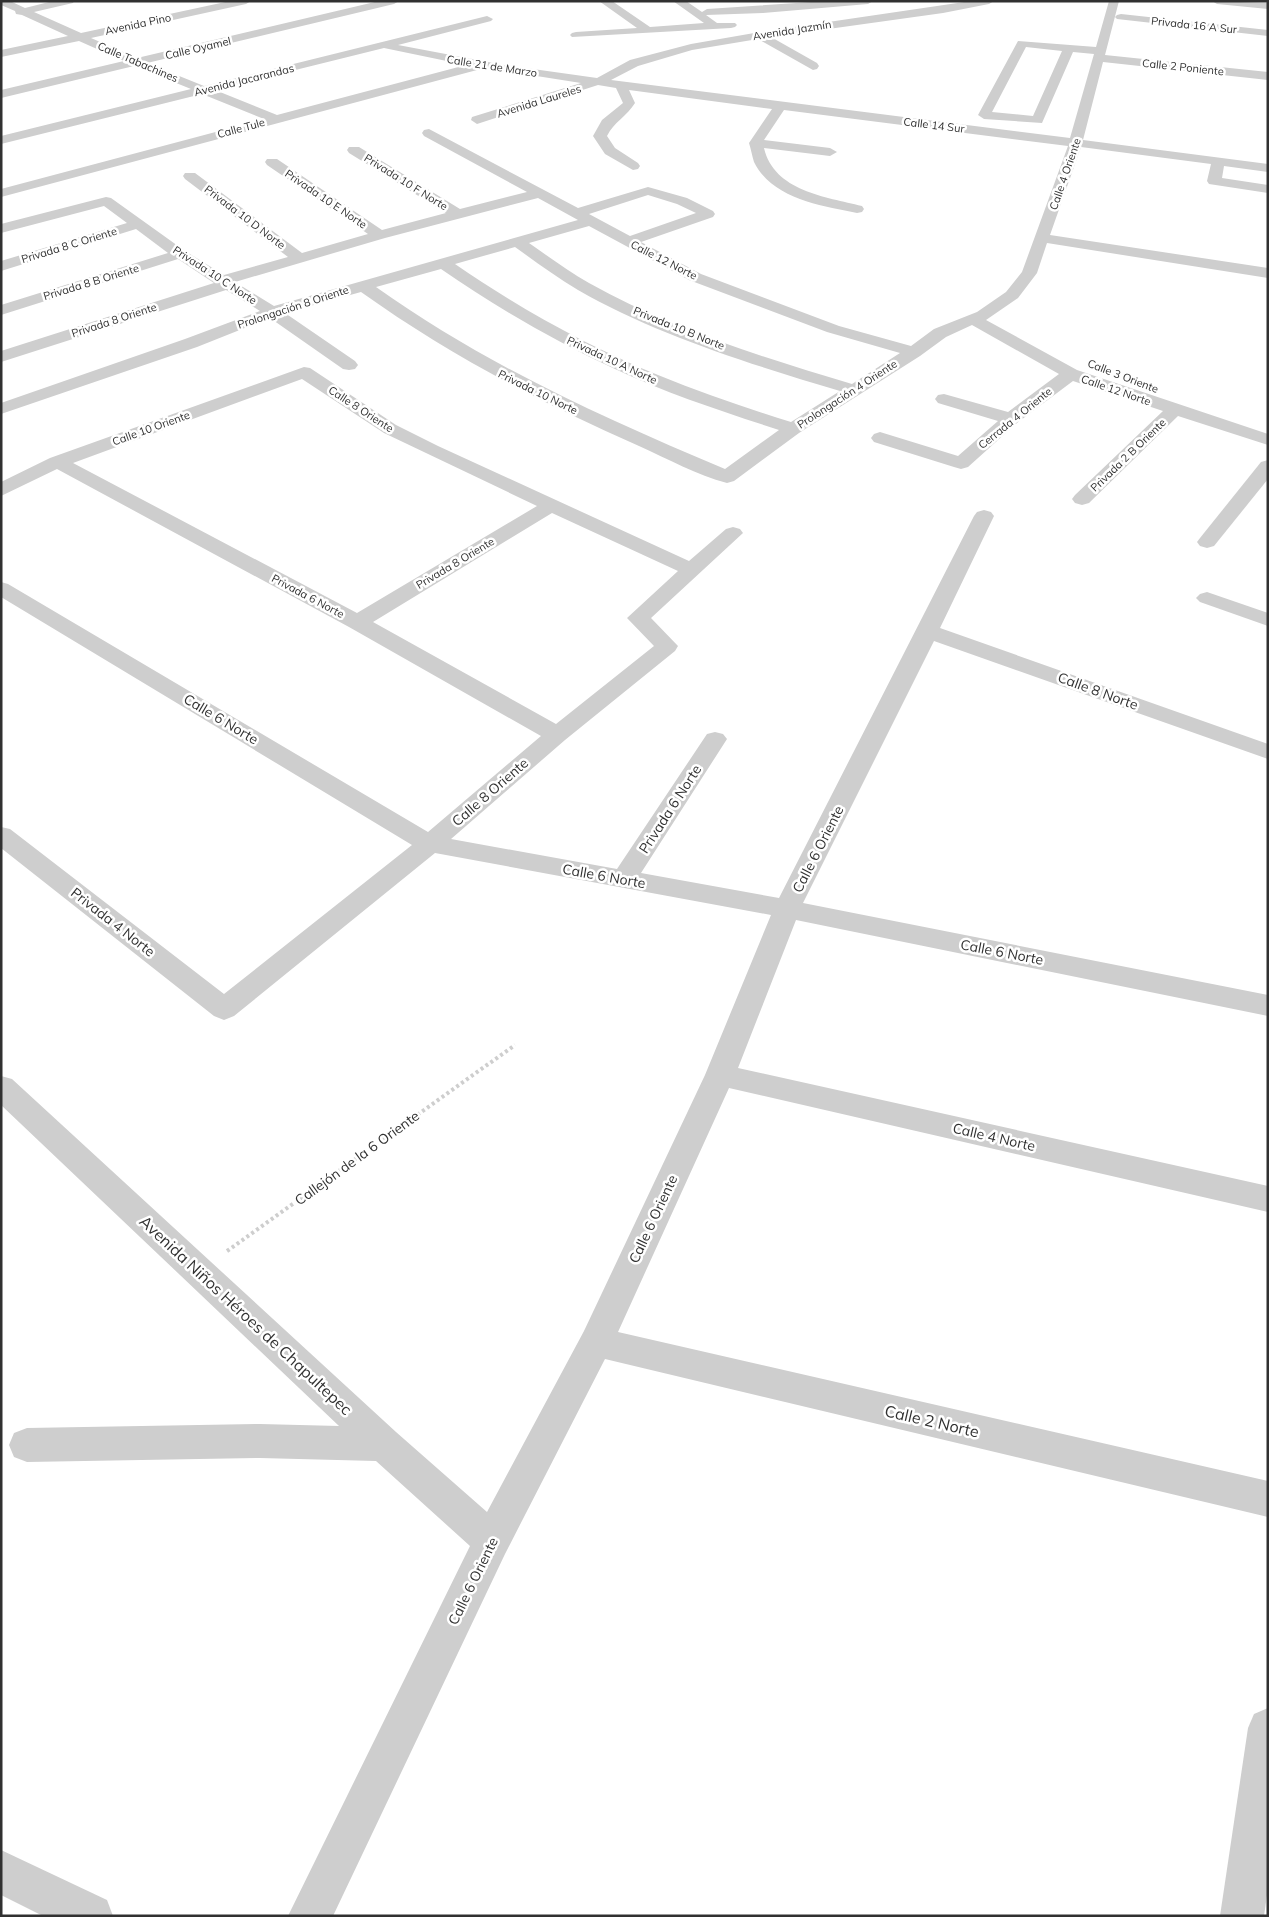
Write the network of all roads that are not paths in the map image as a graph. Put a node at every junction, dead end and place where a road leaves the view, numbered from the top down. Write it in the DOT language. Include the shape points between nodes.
graph roads {
  1 [pos="1,1"];
  2 [pos="69,1"];
  3 [pos="246,1"];
  4 [pos="394,1"];
  5 [pos="604,1"];
  6 [pos="678,1"];
  7 [pos="868,1"];
  8 [pos="989,1"];
  9 [pos="1114,1"];
  10 [pos="1216,1"];
  11 [pos="1268,6"];
  12 [pos="24,11"];
  13 [pos="695,12"];
  14 [pos="1,15"];
  15 [pos="880,17"];
  16 [pos="1121,17"];
  17 [pos="487,19"];
  18 [pos="715,26"];
  19 [pos="646,30"];
  20 [pos="1268,32"];
  21 [pos="576,35"];
  22 [pos="760,35"];
  23 [pos="79,36"];
  24 [pos="385,45"];
  25 [pos="1069,48"];
  26 [pos="1,54"];
  27 [pos="1099,54"];
  28 [pos="137,63"];
  29 [pos="482,65"];
  30 [pos="813,66"];
  31 [pos="1268,76"];
  32 [pos="600,81"];
  33 [pos="620,84"];
  34 [pos="206,90"];
  35 [pos="1,94"];
  36 [pos="780,106"];
  37 [pos="275,119"];
  38 [pos="477,120"];
  39 [pos="1038,120"];
  40 [pos="429,133"];
  41 [pos="1037,137"];
  42 [pos="1,140"];
  43 [pos="1076,142"];
  44 [pos="756,143"];
  45 [pos="354,150"];
  46 [pos="830,152"];
  47 [pos="272,162"];
  48 [pos="633,166"];
  49 [pos="1217,166"];
  50 [pos="1268,168"];
  51 [pos="190,176"];
  52 [pos="1268,177"];
  53 [pos="1268,189"];
  54 [pos="539,193"];
  55 [pos="1,194"];
  56 [pos="857,209"];
  57 [pos="458,214"];
  58 [pos="583,217"];
  59 [pos="138,224"];
  60 [pos="1,229"];
  61 [pos="380,235"];
  62 [pos="1042,238"];
  63 [pos="628,241"];
  64 [pos="517,242"];
  65 [pos="180,254"];
  66 [pos="299,258"];
  67 [pos="443,264"];
  68 [pos="1,266"];
  69 [pos="1268,273"];
  70 [pos="224,282"];
  71 [pos="362,285"];
  72 [pos="1,310"];
  73 [pos="272,312"];
  74 [pos="978,317"];
  75 [pos="914,352"];
  76 [pos="1072,355"];
  77 [pos="1,357"];
  78 [pos="1089,363"];
  79 [pos="349,365"];
  80 [pos="304,372"];
  81 [pos="1071,374"];
  82 [pos="854,390"];
  83 [pos="944,399"];
  84 [pos="1,409"];
  85 [pos="1174,410"];
  86 [pos="1011,419"];
  87 [pos="1268,424"];
  88 [pos="793,430"];
  89 [pos="880,438"];
  90 [pos="1268,440"];
  91 [pos="57,462"];
  92 [pos="1268,466"];
  93 [pos="727,477"];
  94 [pos="1,490"];
  95 [pos="1082,499"];
  96 [pos="552,505"];
  97 [pos="984,516"];
  98 [pos="733,533"];
  99 [pos="1208,542"];
  100 [pos="692,570"];
  101 [pos="1,588"];
  102 [pos="1207,598"];
  103 [pos="1268,620"];
  104 [pos="357,622"];
  105 [pos="928,631"];
  106 [pos="557,735"];
  107 [pos="715,739"];
  108 [pos="1268,752"];
  109 [pos="1,835"];
  110 [pos="430,844"];
  111 [pos="624,879"];
  112 [pos="787,909"];
  113 [pos="1268,1006"];
  114 [pos="224,1009"];
  115 [pos="720,1075"];
  116 [pos="1,1088"];
  117 [pos="1268,1199"];
  118 [pos="596,1342"];
  119 [pos="383,1444"];
  120 [pos="27,1445"];
  121 [pos="1268,1500"];
  122 [pos="492,1541"];
  123 [pos="1268,1728"];
  124 [pos="1,1872"];
  125 [pos="92,1916"];
  126 [pos="310,1916"];
  127 [pos="1242,1916"];
  1 -- 12 [label="street, Calle Tabachines"];
  2 -- 12 [label="street"];
  3 -- 23 [label="street, Avenida Pino"];
  4 -- 28 [label="street, Calle Oyamel"];
  5 -- 19 [label="street"];
  6 -- 13 [label="street"];
  7 -- 13 [label="street"];
  8 -- 15 [label="street, Avenida Jazmín"];
  9 -- 27 [label="street, Calle 4 Oriente"];
  10 -- 11 [label="street"];
  12 -- 14 [label="street"];
  12 -- 23 [label="street, Calle Tabachines"];
  13 -- 18 [label="street"];
  15 -- 18 [label="street"];
  15 -- 22 [label="street, Avenida Jazmín"];
  16 -- 20 [label="street, Privada 16 A Sur"];
  17 -- 24 [label="street, Avenida Jacarandas"];
  18 -- 19 [label="street"];
  19 -- 21 [label="street"];
  22 -- 30 [label="street"];
  22 -- 32 [label="street, Avenida Jazmín" via="659,55 634,63"];
  23 -- 26 [label="street, Avenida Pino"];
  23 -- 28 [label="street, Calle Tabachines"];
  24 -- 29 [label="street, Calle 21 de Marzo"];
  24 -- 34 [label="street, Avenida Jacarandas"];
  25 -- 27 [label="street, Calle 2 Poniente"];
  25 -- 39 [label="street"];
  25 -- 39 [label="street, Calle 2 Poniente" via="1022,43 984,115"];
  27 -- 31 [label="street, Calle 2 Poniente"];
  27 -- 43 [label="street, Calle 4 Oriente"];
  28 -- 34 [label="street, Calle Tabachines"];
  28 -- 35 [label="street, Calle Oyamel"];
  29 -- 32 [label="street, Calle 21 de Marzo"];
  29 -- 37 [label="street, Calle Tule"];
  32 -- 33 [label="street, Calle 14 Sur"];
  32 -- 38 [label="street, Avenida Laureles"];
  33 -- 36 [label="street, Calle 14 Sur"];
  33 -- 48 [label="street" via="629,103 607,123 600,136 610,151"];
  34 -- 37 [label="street, Calle Tabachines"];
  34 -- 42 [label="street, Avenida Jacarandas"];
  36 -- 41 [label="street, Calle 14 Sur"];
  36 -- 44 [label="street"];
  37 -- 55 [label="street, Calle Tule"];
  39 -- 41 [label="street"];
  40 -- 54 [label="street, Calle 12 Norte"];
  41 -- 43 [label="street, Calle 14 Sur"];
  43 -- 49 [label="street, Calle 14 Sur"];
  43 -- 62 [label="street, Calle 4 Oriente"];
  44 -- 46 [label="street"];
  44 -- 56 [label="street" via="762,164 777,181 812,199"];
  45 -- 57 [label="street, Privada 10 F Norte"];
  47 -- 61 [label="street, Privada 10 E Norte"];
  49 -- 50 [label="street, Calle 14 Sur"];
  49 -- 52 [label="street"];
  49 -- 53 [label="street" via="1214,181"];
  51 -- 66 [label="street, Privada 10 D Norte"];
  54 -- 57 [label="street"];
  54 -- 58 [label="street, Calle 12 Norte"];
  57 -- 61 [label="street"];
  58 -- 63 [label="street, Calle 12 Norte"];
  58 -- 63 [label="street, Prolongación 8 Oriente" via="590,208 648,191 682,201 708,214"];
  58 -- 64 [label="street, Prolongación 8 Oriente"];
  59 -- 60 [label="street, Privada 10 C Norte" via="106,201"];
  59 -- 65 [label="street, Privada 10 C Norte"];
  59 -- 68 [label="street, Privada 8 C Oriente"];
  61 -- 66 [label="street"];
  62 -- 69 [label="street"];
  62 -- 74 [label="street, Calle 4 Oriente" via="1029,273 1012,295"];
  63 -- 75 [label="street, Calle 12 Norte" via="695,277 833,328"];
  64 -- 67 [label="street, Prolongación 8 Oriente"];
  64 -- 82 [label="street, Privada 10 B Norte" via="592,291 656,321 791,372"];
  65 -- 70 [label="street, Privada 10 C Norte"];
  65 -- 72 [label="street, Privada 8 B Oriente"];
  66 -- 70 [label="street"];
  67 -- 71 [label="street, Prolongación 8 Oriente"];
  67 -- 88 [label="street, Privada 10 A Norte" via="507,307 624,367"];
  70 -- 73 [label="street, Privada 10 C Norte"];
  70 -- 77 [label="street, Privada 8 Oriente"];
  71 -- 73 [label="street, Prolongación 8 Oriente"];
  71 -- 93 [label="street, Privada 10 Norte" via="427,332 499,373 612,429"];
  73 -- 79 [label="street, Privada 10 C Norte"];
  73 -- 84 [label="street, Prolongación 8 Oriente"];
  74 -- 75 [label="street, Prolongación 4 Oriente" via="940,333"];
  74 -- 76 [label="street, Calle 3 Oriente"];
  74 -- 81 [label="street, Calle 12 Norte"];
  75 -- 82 [label="street, Prolongación 4 Oriente"];
  78 -- 87 [label="street, Calle 3 Oriente" via="1166,392"];
  80 -- 91 [label="street, Calle 10 Oriente"];
  80 -- 96 [label="street, Calle 8 Oriente" via="390,429"];
  81 -- 85 [label="street, Calle 12 Norte"];
  81 -- 86 [label="street, Cerrada 4 Oriente"];
  82 -- 88 [label="street, Prolongación 4 Oriente"];
  83 -- 86 [label="street"];
  85 -- 90 [label="street, Calle 12 Norte"];
  85 -- 95 [label="street, Privada 2 B Oriente"];
  86 -- 89 [label="street, Cerrada 4 Oriente" via="961,463"];
  88 -- 93 [label="street, Prolongación 4 Oriente"];
  91 -- 94 [label="street, Calle 10 Oriente"];
  91 -- 104 [label="street, Privada 6 Norte"];
  92 -- 99 [label="street"];
  96 -- 100 [label="street, Calle 8 Oriente"];
  96 -- 104 [label="street, Privada 8 Oriente"];
  97 -- 105 [label="street, Calle 6 Oriente"];
  98 -- 100 [label="street, Calle 8 Oriente"];
  100 -- 106 [label="street, Calle 8 Oriente" via="638,618 667,646"];
  101 -- 110 [label="street, Calle 6 Norte"];
  102 -- 103 [label="street"];
  104 -- 106 [label="street, Privada 6 Norte"];
  105 -- 108 [label="street, Calle 8 Norte"];
  105 -- 112 [label="street, Calle 6 Oriente"];
  106 -- 110 [label="street, Calle 8 Oriente"];
  107 -- 111 [label="street, Privada 6 Norte"];
  109 -- 114 [label="street, Privada 4 Norte"];
  110 -- 111 [label="street, Calle 6 Norte"];
  110 -- 114 [label="street, Calle 8 Oriente"];
  111 -- 112 [label="street, Calle 6 Norte"];
  112 -- 113 [label="street, Calle 6 Norte"];
  112 -- 115 [label="street, Calle 6 Oriente"];
  115 -- 117 [label="street, Calle 4 Norte"];
  115 -- 118 [label="street, Calle 6 Oriente"];
  116 -- 119 [label="street, Avenida Niños Héroes de Chapultepec"];
  118 -- 121 [label="street, Calle 2 Norte"];
  118 -- 122 [label="street, Calle 6 Oriente"];
  119 -- 120 [label="street" via="260,1441"];
  119 -- 122 [label="street, Avenida Niños Héroes de Chapultepec"];
  122 -- 126 [label="street, Calle 6 Oriente"];
  123 -- 127 [label="street"];
  124 -- 125 [label="street"];
}
